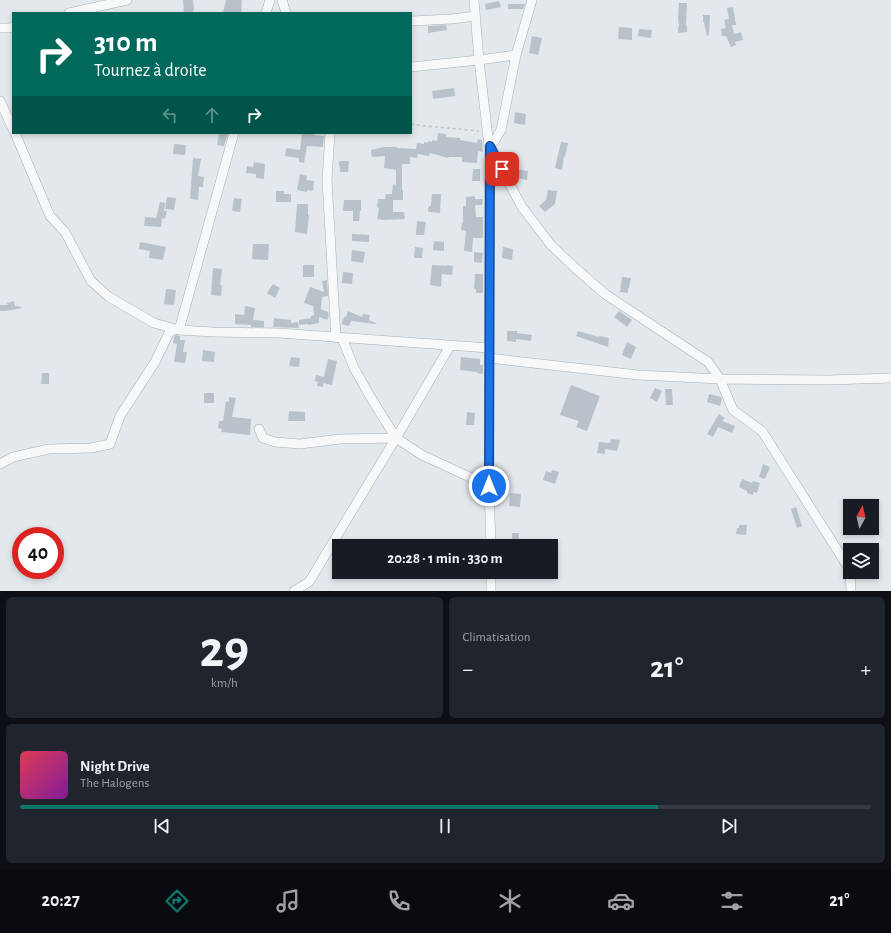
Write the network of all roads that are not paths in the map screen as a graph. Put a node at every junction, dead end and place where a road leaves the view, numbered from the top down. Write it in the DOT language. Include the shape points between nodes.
graph roads {
  1 [pos="127,0"];
  2 [pos="270,0"];
  3 [pos="282,0"];
  4 [pos="474,0"];
  5 [pos="532,0"];
  6 [pos="73,12"];
  7 [pos="266,12"];
  8 [pos="286,12"];
  9 [pos="476,16"];
  10 [pos="412,20"];
  11 [pos="12,27"];
  12 [pos="0,28"];
  13 [pos="516,55"];
  14 [pos="479,60"];
  15 [pos="412,67"];
  16 [pos="0,101"];
  17 [pos="12,128"];
  18 [pos="14,134"];
  19 [pos="234,134"];
  20 [pos="330,134"];
  21 [pos="490,146"];
  22 [pos="177,329"];
  23 [pos="339,338"];
  24 [pos="450,346"];
  25 [pos="489,348"];
  26 [pos="489,358"];
  27 [pos="891,378"];
  28 [pos="720,379"];
  29 [pos="259,429"];
  30 [pos="396,438"];
  31 [pos="0,464"];
  32 [pos="489,486"];
  33 [pos="491,539"];
  34 [pos="843,560"];
  35 [pos="491,579"];
  36 [pos="850,579"];
  37 [pos="294,591"];
  38 [pos="491,591"];
  39 [pos="851,591"];
  1 -- 6 [label="street"];
  2 -- 7 [label="street"];
  3 -- 8 [label="street"];
  4 -- 9 [label="street"];
  5 -- 13 [label="street"];
  9 -- 10 [label="street" via="448,20"];
  9 -- 14 [label="street"];
  11 -- 12 [label="street"];
  13 -- 14 [label="street"];
  13 -- 21 [label="street" via="501,130"];
  14 -- 15 [label="street"];
  14 -- 21 [label="street"];
  16 -- 17 [label="street"];
  18 -- 22 [label="street" via="50,216 65,232 91,281 108,297 154,323"];
  19 -- 22 [label="street"];
  20 -- 23 [label="street" via="327,180"];
  21 -- 25 [label="street"];
  21 -- 28 [label="street" via="522,207 551,245 605,294 708,362"];
  22 -- 23 [label="street"];
  22 -- 31 [label="street" via="169,333 155,362 120,416 110,444 91,448 49,449 13,457"];
  23 -- 24 [label="street"];
  23 -- 30 [label="street" via="370,398"];
  24 -- 25 [label="street"];
  24 -- 30 [label="street"];
  25 -- 26 [label="street"];
  26 -- 28 [label="street" via="638,375"];
  26 -- 32 [label="street"];
  27 -- 28 [label="street"];
  28 -- 34 [label="street" via="733,410 762,431"];
  29 -- 30 [label="street" via="263,438 275,442 300,444 340,438"];
  30 -- 32 [label="street" via="422,455"];
  30 -- 37 [label="street" via="309,582"];
  32 -- 33 [label="street"];
  35 -- 38 [label="street"];
  36 -- 39 [label="street"];
}
